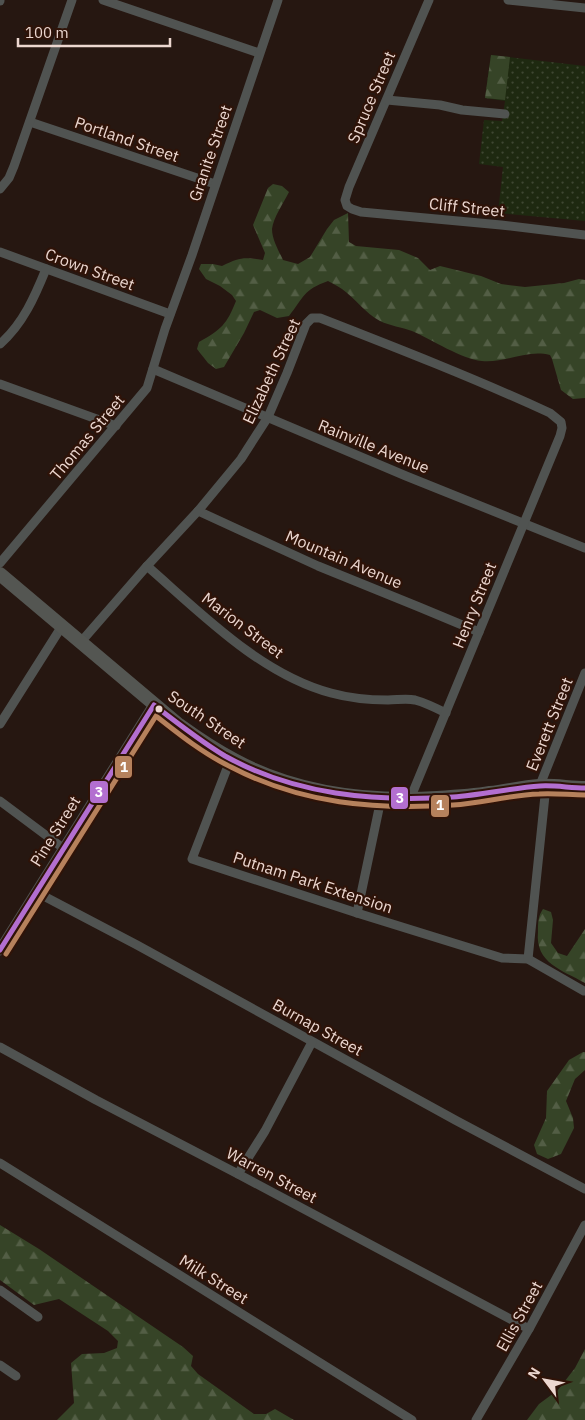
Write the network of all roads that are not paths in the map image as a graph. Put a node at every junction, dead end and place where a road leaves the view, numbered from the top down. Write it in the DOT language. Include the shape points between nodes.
graph roads {
  1 [pos="72,0"];
  2 [pos="103,0"];
  3 [pos="278,0"];
  4 [pos="429,0"];
  5 [pos="508,0"];
  6 [pos="585,8"];
  7 [pos="259,54"];
  8 [pos="387,100"];
  9 [pos="505,114"];
  10 [pos="30,122"];
  11 [pos="215,184"];
  12 [pos="0,189"];
  13 [pos="347,206"];
  14 [pos="585,235"];
  15 [pos="0,252"];
  16 [pos="46,269"];
  17 [pos="170,314"];
  18 [pos="0,344"];
  19 [pos="154,369"];
  20 [pos="0,384"];
  21 [pos="268,417"];
  22 [pos="561,422"];
  23 [pos="116,426"];
  24 [pos="198,511"];
  25 [pos="524,524"];
  26 [pos="585,548"];
  27 [pos="0,563"];
  28 [pos="147,566"];
  29 [pos="0,574"];
  30 [pos="62,626"];
  31 [pos="479,632"];
  32 [pos="80,643"];
  33 [pos="585,673"];
  34 [pos="154,705"];
  35 [pos="446,713"];
  36 [pos="0,724"];
  37 [pos="231,758"];
  38 [pos="543,786"];
  39 [pos="585,788"];
  40 [pos="381,799"];
  41 [pos="410,799"];
  42 [pos="0,801"];
  43 [pos="63,848"];
  44 [pos="36,892"];
  45 [pos="357,913"];
  46 [pos="0,950"];
  47 [pos="528,959"];
  48 [pos="584,991"];
  49 [pos="312,1042"];
  50 [pos="0,1046"];
  51 [pos="0,1163"];
  52 [pos="238,1174"];
  53 [pos="585,1189"];
  54 [pos="585,1225"];
  55 [pos="0,1290"];
  56 [pos="38,1316"];
  57 [pos="529,1329"];
  58 [pos="0,1365"];
  59 [pos="16,1376"];
  60 [pos="412,1420"];
  61 [pos="476,1420"];
  1 -- 10 [label="street"];
  2 -- 7 [label="street"];
  3 -- 7 [label="street, Granite Street"];
  4 -- 8 [label="street, Spruce Street"];
  5 -- 6 [label="street"];
  7 -- 11 [label="street, Granite Street"];
  8 -- 9 [label="street"];
  8 -- 13 [label="street, Spruce Street" via="349,187 345,200"];
  10 -- 11 [label="street, Portland Street"];
  10 -- 12 [label="street" via="12,173"];
  11 -- 17 [label="street, Granite Street"];
  13 -- 14 [label="street, Cliff Street" via="361,212"];
  15 -- 16 [label="street, Crown Street"];
  16 -- 17 [label="street, Crown Street"];
  16 -- 18 [label="street" via="22,318"];
  17 -- 19 [label="street, Thomas Street"];
  19 -- 21 [label="street, Rainville Avenue"];
  19 -- 23 [label="street, Thomas Street" via="146,391"];
  20 -- 23 [label="street"];
  21 -- 22 [label="street, Elizabeth Street" via="304,329 309,321 316,318 459,372 550,413"];
  21 -- 24 [label="street, Elizabeth Street" via="241,459"];
  21 -- 25 [label="street, Rainville Avenue"];
  22 -- 25 [label="street, Henry Street" via="560,436"];
  23 -- 27 [label="street, Thomas Street"];
  24 -- 28 [label="street, Elizabeth Street"];
  24 -- 31 [label="street, Mountain Avenue" via="318,566"];
  25 -- 26 [label="street, Rainville Avenue"];
  25 -- 31 [label="street, Henry Street"];
  28 -- 32 [label="street, Elizabeth Street"];
  28 -- 35 [label="street, Marion Street" via="241,645 300,682 335,694 413,700"];
  29 -- 30 [label="main road, South Street"];
  30 -- 32 [label="main road, South Street"];
  30 -- 36 [label="street"];
  31 -- 35 [label="street, Henry Street"];
  32 -- 34 [label="main road, South Street"];
  33 -- 38 [label="street, Everett Street"];
  34 -- 37 [label="main road, South Street" via="201,741"];
  34 -- 43 [label="street, Pine Street"];
  35 -- 41 [label="street, Henry Street"];
  37 -- 40 [label="main road, South Street" via="261,773 313,790"];
  37 -- 45 [label="street, Putnam Park Extension" via="192,859"];
  38 -- 39 [label="main road, South Street"];
  38 -- 41 [label="main road, South Street"];
  38 -- 47 [label="street, Everett Street"];
  40 -- 41 [label="main road, South Street"];
  40 -- 45 [label="street"];
  42 -- 43 [label="street"];
  43 -- 44 [label="street, Pine Street"];
  44 -- 46 [label="street, Pine Street"];
  44 -- 49 [label="street, Burnap Street"];
  45 -- 47 [label="street, Putnam Park Extension" via="502,958"];
  47 -- 48 [label="street"];
  49 -- 52 [label="street" via="265,1131"];
  49 -- 53 [label="street, Burnap Street"];
  50 -- 52 [label="street, Warren Street"];
  51 -- 60 [label="street, Milk Street"];
  52 -- 57 [label="street, Warren Street"];
  54 -- 57 [label="street, Ellis Street"];
  55 -- 56 [label="street"];
  57 -- 61 [label="street, Ellis Street"];
  58 -- 59 [label="street"];
}
